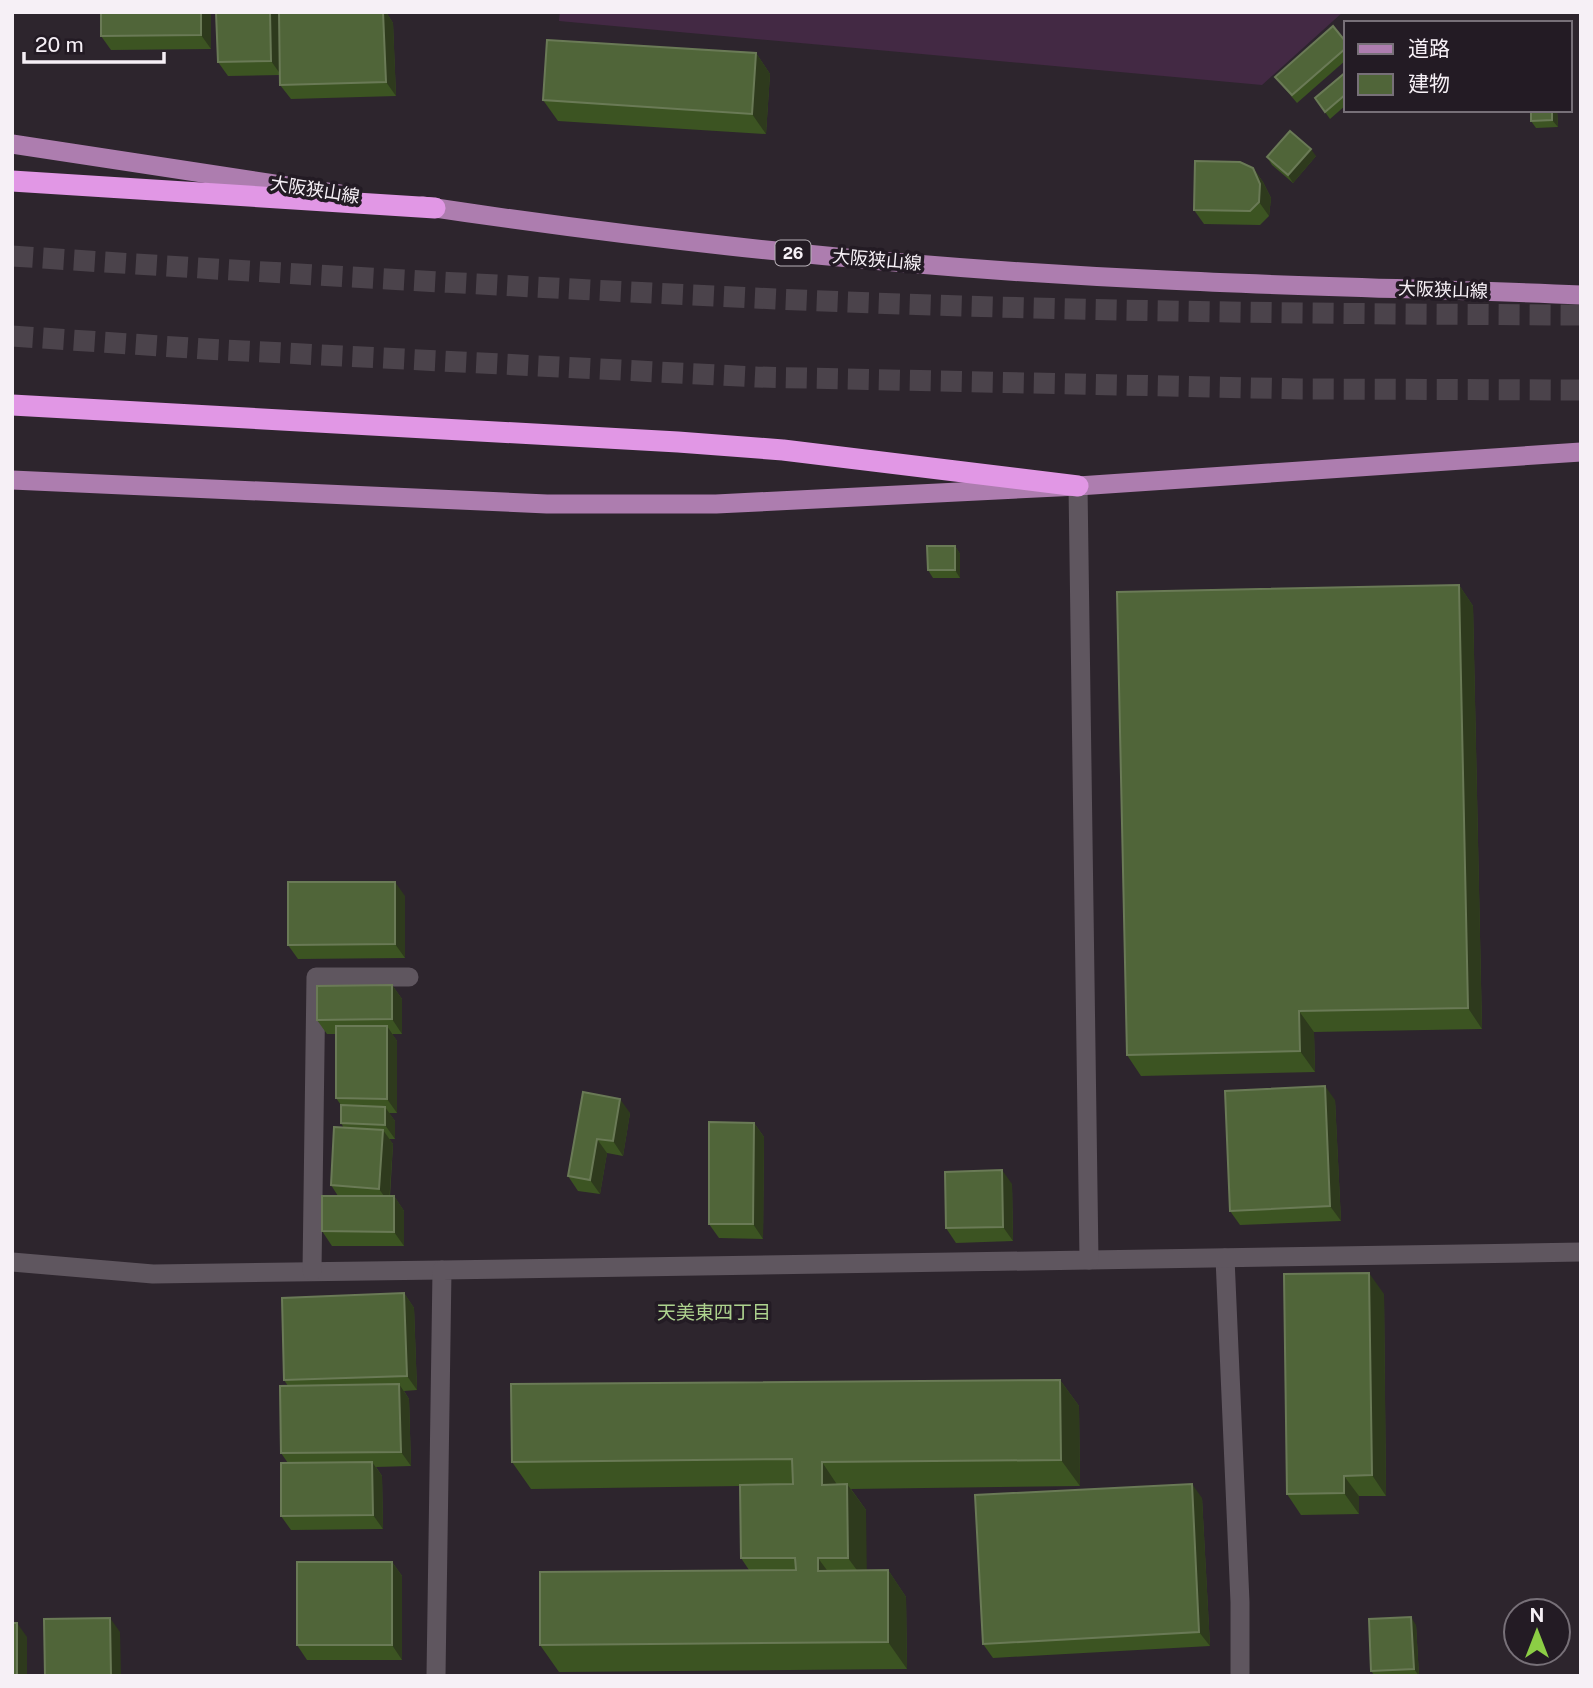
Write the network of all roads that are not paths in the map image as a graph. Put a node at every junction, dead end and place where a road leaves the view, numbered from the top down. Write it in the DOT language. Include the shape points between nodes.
graph roads {
  1 [pos="12,144"];
  2 [pos="12,181"];
  3 [pos="435,208"];
  4 [pos="1581,295"];
  5 [pos="12,405"];
  6 [pos="1581,452"];
  7 [pos="12,480"];
  8 [pos="1078,486"];
  9 [pos="409,977"];
  10 [pos="1581,1252"];
  11 [pos="1225,1258"];
  12 [pos="1089,1260"];
  13 [pos="12,1262"];
  14 [pos="442,1270"];
  15 [pos="312,1271"];
  16 [pos="436,1676"];
  17 [pos="1240,1676"];
  1 -- 3 [label="main road, 大阪狭山線 / 26"];
  2 -- 3 [label="highway"];
  3 -- 4 [label="main road, 大阪狭山線 / 26" via="784,252 949,266 1165,280"];
  5 -- 8 [label="highway" via="678,442 783,450"];
  6 -- 8 [label="main road"];
  7 -- 8 [label="main road" via="547,504 716,504"];
  8 -- 12 [label="street"];
  9 -- 15 [label="street" via="316,977"];
  10 -- 11 [label="street"];
  11 -- 12 [label="street"];
  11 -- 17 [label="street"];
  12 -- 14 [label="street"];
  13 -- 15 [label="street" via="153,1274"];
  14 -- 15 [label="street"];
  14 -- 16 [label="street"];
}
